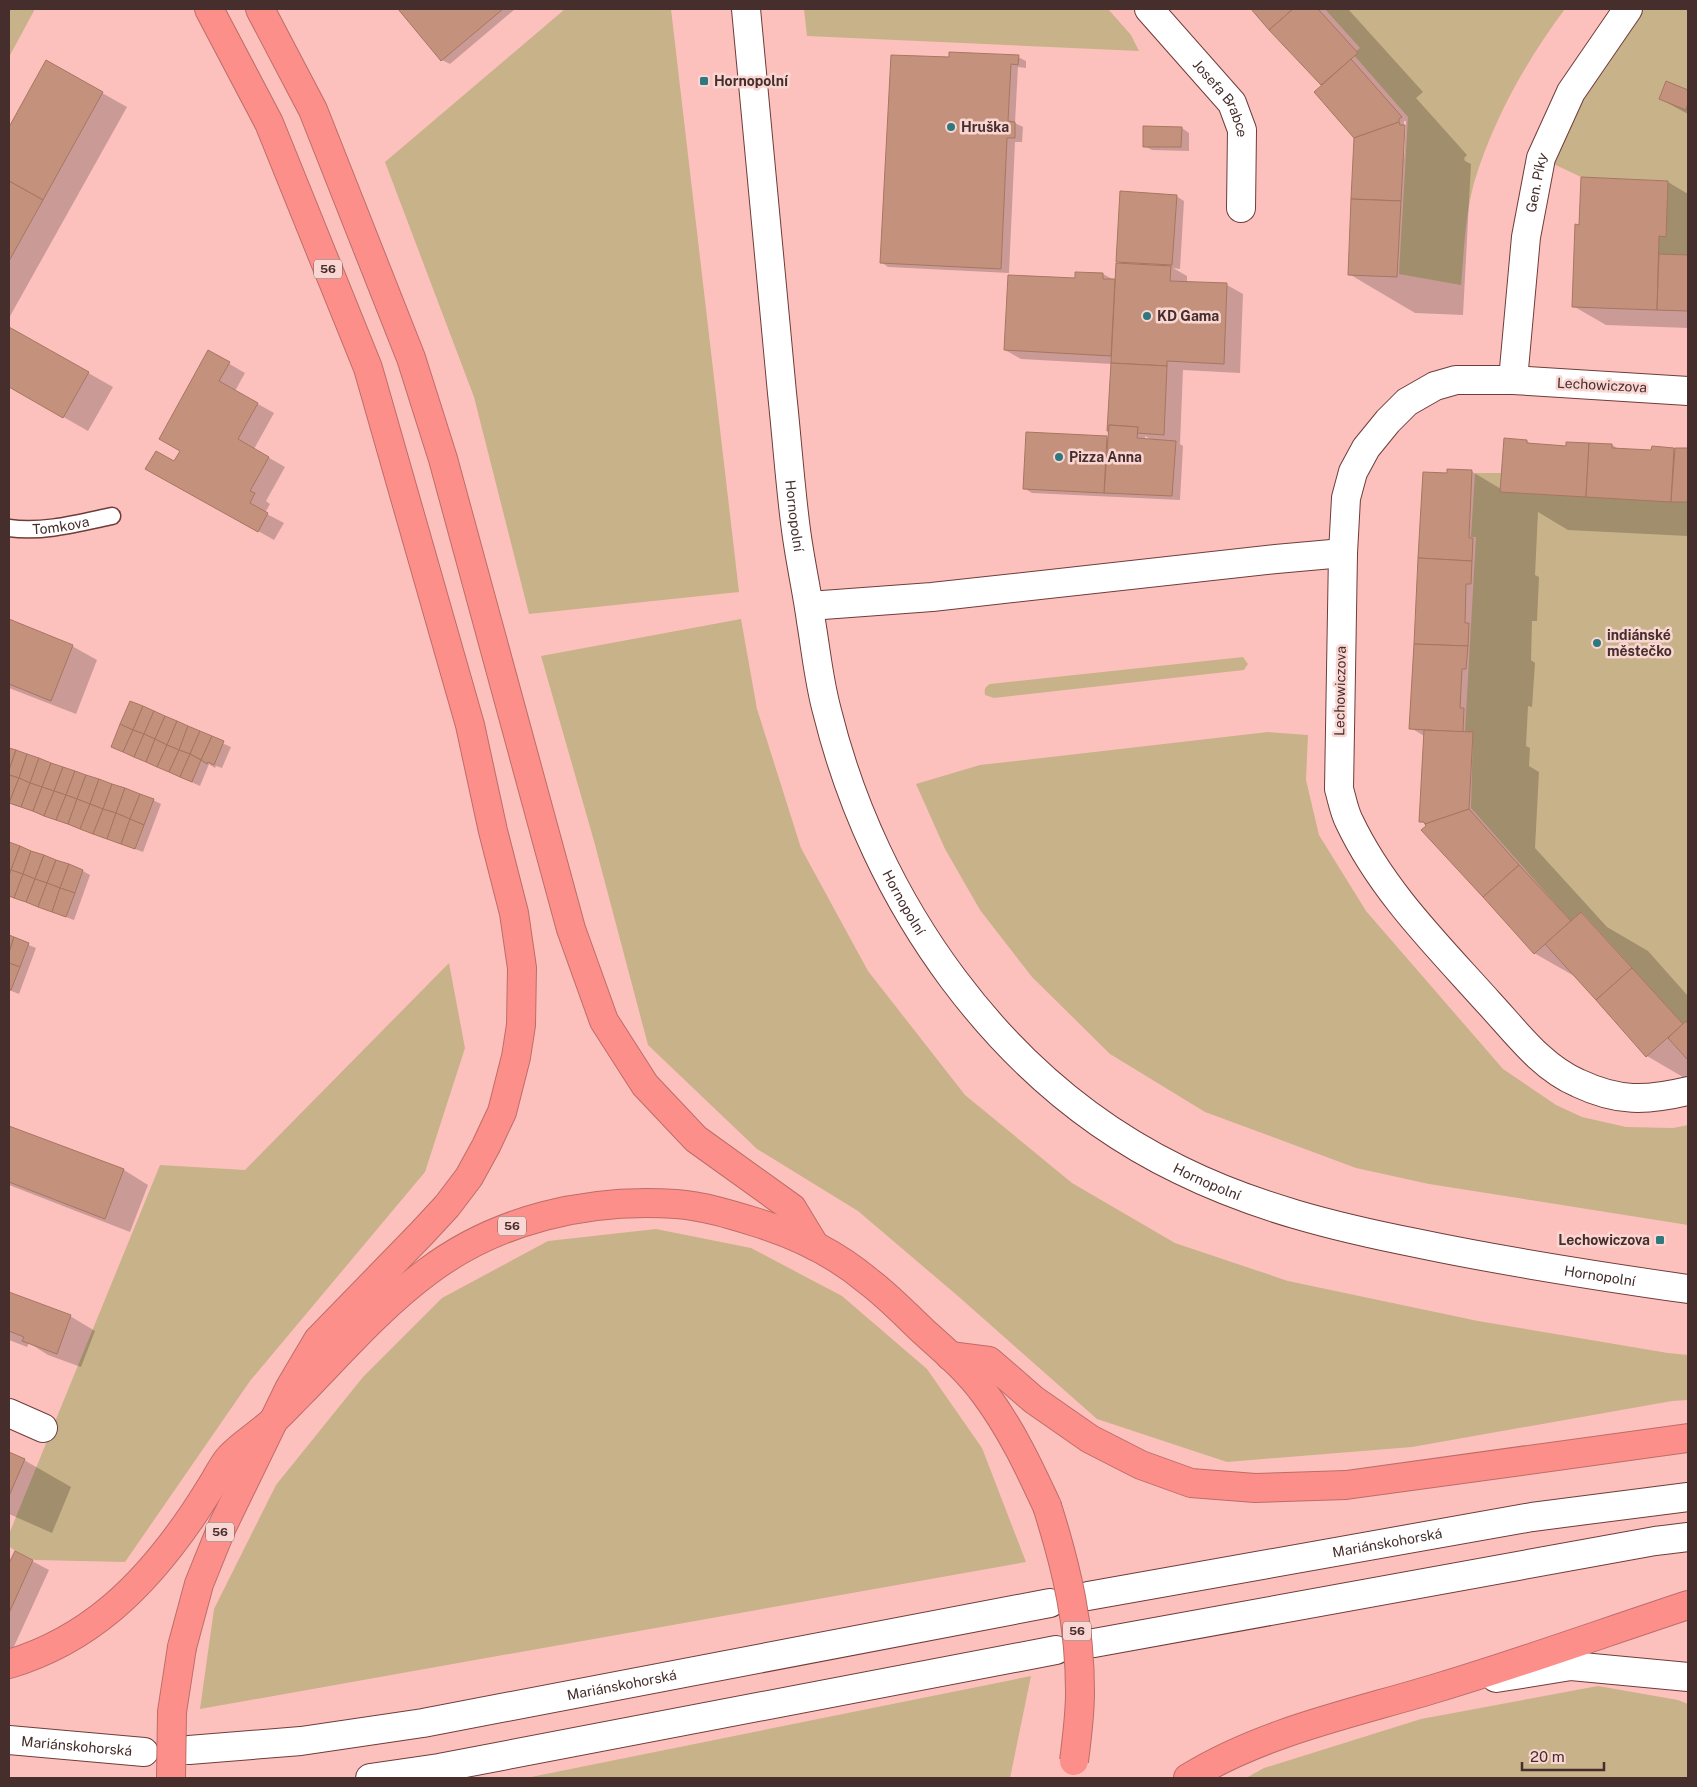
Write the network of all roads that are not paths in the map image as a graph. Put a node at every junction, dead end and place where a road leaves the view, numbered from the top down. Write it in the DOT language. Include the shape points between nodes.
graph roads {
  1 [pos="209,9"];
  2 [pos="260,9"];
  3 [pos="746,9"];
  4 [pos="1149,9"];
  5 [pos="1628,9"];
  6 [pos="1241,208"];
  7 [pos="1513,380"];
  8 [pos="1688,391"];
  9 [pos="112,516"];
  10 [pos="9,528"];
  11 [pos="1343,553"];
  12 [pos="809,606"];
  13 [pos="1688,1091"];
  14 [pos="815,1246"];
  15 [pos="1688,1289"];
  16 [pos="980,1369"];
  17 [pos="9,1413"];
  18 [pos="273,1422"];
  19 [pos="43,1428"];
  20 [pos="1688,1438"];
  21 [pos="1688,1497"];
  22 [pos="1688,1537"];
  23 [pos="1088,1596"];
  24 [pos="1050,1603"];
  25 [pos="1688,1605"];
  26 [pos="1094,1643"];
  27 [pos="1056,1650"];
  28 [pos="9,1664"];
  29 [pos="1688,1677"];
  30 [pos="1443,1686"];
  31 [pos="9,1740"];
  32 [pos="190,1750"];
  33 [pos="144,1752"];
  34 [pos="1073,1769"];
  35 [pos="171,1778"];
  36 [pos="370,1778"];
  37 [pos="1188,1778"];
  1 -- 18 [label="highway, 56" via="269,123 368,368 470,725 514,913 522,968 521,1025 516,1057 502,1112 486,1146 447,1206 318,1340"];
  2 -- 14 [label="highway, 56" via="313,110 411,358 443,459 571,930 604,1021 645,1084 689,1132 792,1208"];
  3 -- 12 [label="street, Hornopolní" via="796,532"];
  4 -- 6 [label="street, Josefa Brabce" via="1232,103 1242,130"];
  5 -- 7 [label="street, Gen. Píky" via="1571,92 1541,158 1526,237"];
  7 -- 8 [label="street, Lechowiczova"];
  7 -- 11 [label="street, Lechowiczova" via="1456,380 1436,386 1407,402 1388,421 1366,448 1353,472 1346,498"];
  9 -- 10 [label="lane, Tomkova" via="50,528"];
  11 -- 12 [label="street" via="932,597"];
  11 -- 13 [label="street, Lechowiczova" via="1339,789 1349,820 1372,862 1404,910 1542,1060 1577,1083 1619,1098 1661,1098"];
  12 -- 15 [label="street, Hornopolní" via="825,706 840,759 856,803 900,896 930,946 980,1014 1073,1103 1108,1129 1179,1170 1268,1207 1350,1230 1483,1257"];
  14 -- 16 [label="highway, 56" via="869,1281 950,1356"];
  14 -- 18 [label="highway, 56" via="724,1212 678,1204 586,1207 509,1227 462,1248 427,1271 392,1300"];
  16 -- 20 [label="highway" via="1034,1400 1090,1439 1141,1465 1191,1483 1255,1488 1346,1485"];
  16 -- 34 [label="highway, 56, bridge" via="984,1393 1020,1447 1047,1506 1069,1580 1077,1627 1080,1694"];
  17 -- 19 [label="street"];
  18 -- 28 [label="highway" via="230,1457 171,1546 138,1584 99,1619 64,1643"];
  18 -- 35 [label="highway, 56, bridge" via="202,1576 182,1647 172,1712"];
  21 -- 23 [label="street, Mariánskohorská" via="1532,1517"];
  22 -- 26 [label="street"];
  24 -- 32 [label="street, Mariánskohorská" via="423,1723 302,1741"];
  25 -- 30 [label="highway"];
  27 -- 36 [label="street" via="439,1768"];
  29 -- 30 [label="street" via="1571,1666"];
  30 -- 37 [label="highway" via="1274,1736"];
  31 -- 33 [label="street, Mariánskohorská"];
}
